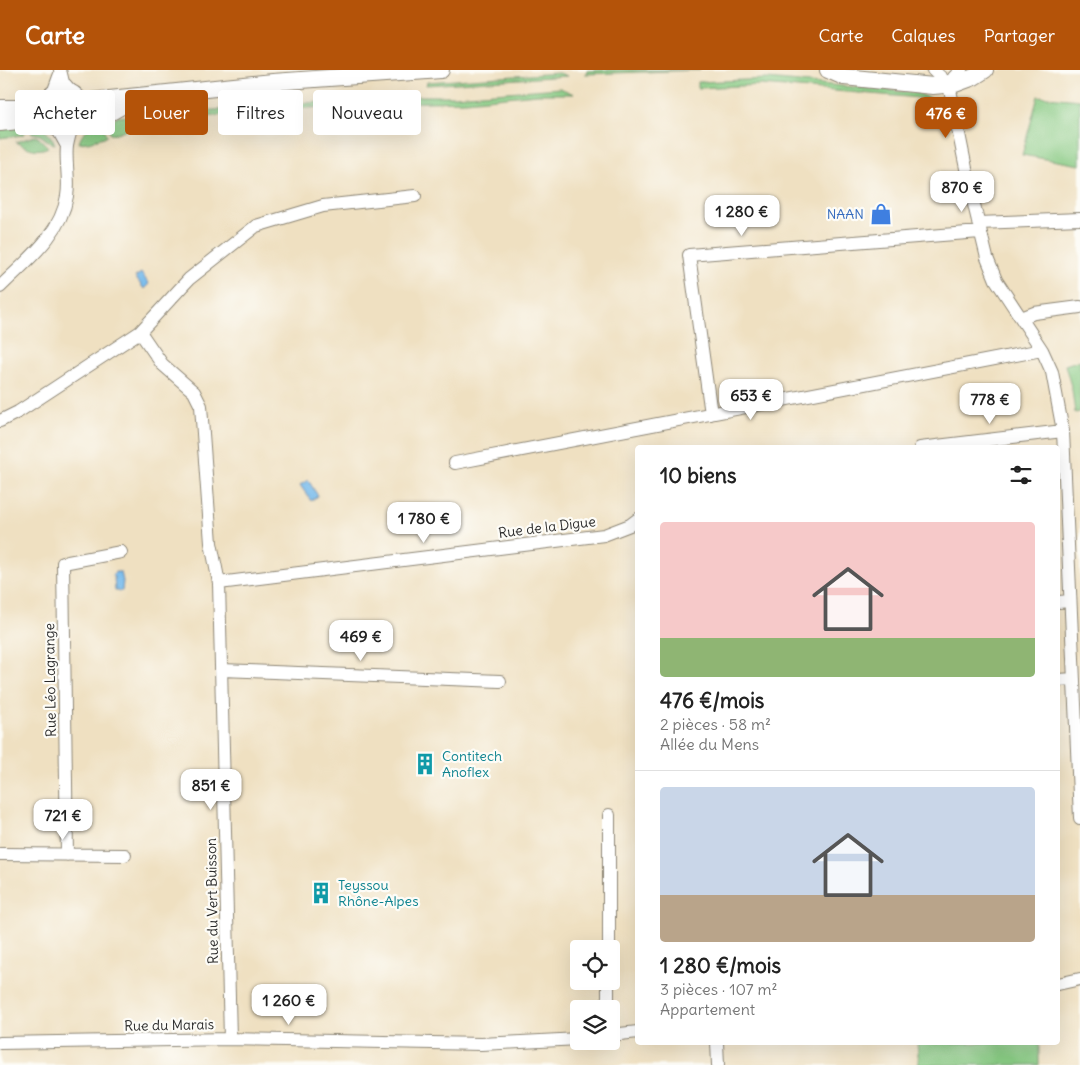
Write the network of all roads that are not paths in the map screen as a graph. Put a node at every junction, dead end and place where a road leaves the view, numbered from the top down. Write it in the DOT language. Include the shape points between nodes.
graph roads {
  1 [pos="441,70"];
  2 [pos="828,70"];
  3 [pos="933,70"];
  4 [pos="961,70"];
  5 [pos="985,70"];
  6 [pos="60,72"];
  7 [pos="949,85"];
  8 [pos="55,90"];
  9 [pos="64,90"];
  10 [pos="0,108"];
  11 [pos="15,109"];
  12 [pos="115,110"];
  13 [pos="15,120"];
  14 [pos="0,122"];
  15 [pos="66,135"];
  16 [pos="415,196"];
  17 [pos="1080,219"];
  18 [pos="979,228"];
  19 [pos="0,287"];
  20 [pos="1080,307"];
  21 [pos="1021,318"];
  22 [pos="140,332"];
  23 [pos="1042,350"];
  24 [pos="711,414"];
  25 [pos="0,421"];
  26 [pos="1063,431"];
  27 [pos="945,445"];
  28 [pos="455,463"];
  29 [pos="635,521"];
  30 [pos="121,552"];
  31 [pos="219,583"];
  32 [pos="1064,601"];
  33 [pos="221,670"];
  34 [pos="1074,679"];
  35 [pos="1060,680"];
  36 [pos="500,681"];
  37 [pos="1078,744"];
  38 [pos="609,815"];
  39 [pos="1080,818"];
  40 [pos="0,854"];
  41 [pos="67,855"];
  42 [pos="126,855"];
  43 [pos="608,940"];
  44 [pos="1080,979"];
  45 [pos="1060,984"];
  46 [pos="635,1032"];
  47 [pos="620,1034"];
  48 [pos="230,1039"];
  49 [pos="570,1039"];
  50 [pos="0,1043"];
  51 [pos="717,1045"];
  52 [pos="718,1065"];
  1 -- 12 [label="main road" via="141,95"];
  2 -- 7 [label="main road" via="844,78"];
  3 -- 7 [label="street"];
  4 -- 7 [label="street"];
  5 -- 7 [label="main road"];
  6 -- 8 [label="street"];
  6 -- 9 [label="street"];
  7 -- 18 [label="street"];
  10 -- 11 [label="main road"];
  13 -- 14 [label="main road"];
  15 -- 19 [label="street" via="68,195 58,225"];
  16 -- 22 [label="street" via="323,206 256,226 189,280"];
  17 -- 18 [label="street"];
  18 -- 21 [label="street" via="996,280"];
  18 -- 24 [label="street" via="689,255"];
  20 -- 21 [label="street" via="1034,313"];
  21 -- 23 [label="street"];
  22 -- 25 [label="street"];
  22 -- 31 [label="street, Rue du Vert Buisson" via="162,364 194,392 201,406 211,543"];
  23 -- 24 [label="street"];
  23 -- 26 [label="street" via="1052,372"];
  24 -- 28 [label="street"];
  26 -- 27 [label="street"];
  26 -- 32 [label="street"];
  29 -- 31 [label="street, Rue de la Digue" via="604,535"];
  30 -- 41 [label="street, Rue Léo Lagrange" via="63,564"];
  31 -- 33 [label="street, Rue du Vert Buisson"];
  32 -- 34 [label="street"];
  33 -- 36 [label="street"];
  33 -- 48 [label="street, Rue du Vert Buisson"];
  34 -- 35 [label="street"];
  34 -- 37 [label="street"];
  37 -- 39 [label="street"];
  38 -- 43 [label="street"];
  40 -- 41 [label="street"];
  41 -- 42 [label="street"];
  44 -- 45 [label="street"];
  46 -- 47 [label="street"];
  48 -- 49 [label="street, Rue du Marais" via="481,1044"];
  48 -- 50 [label="street, Rue du Marais"];
  51 -- 52 [label="street"];
}
